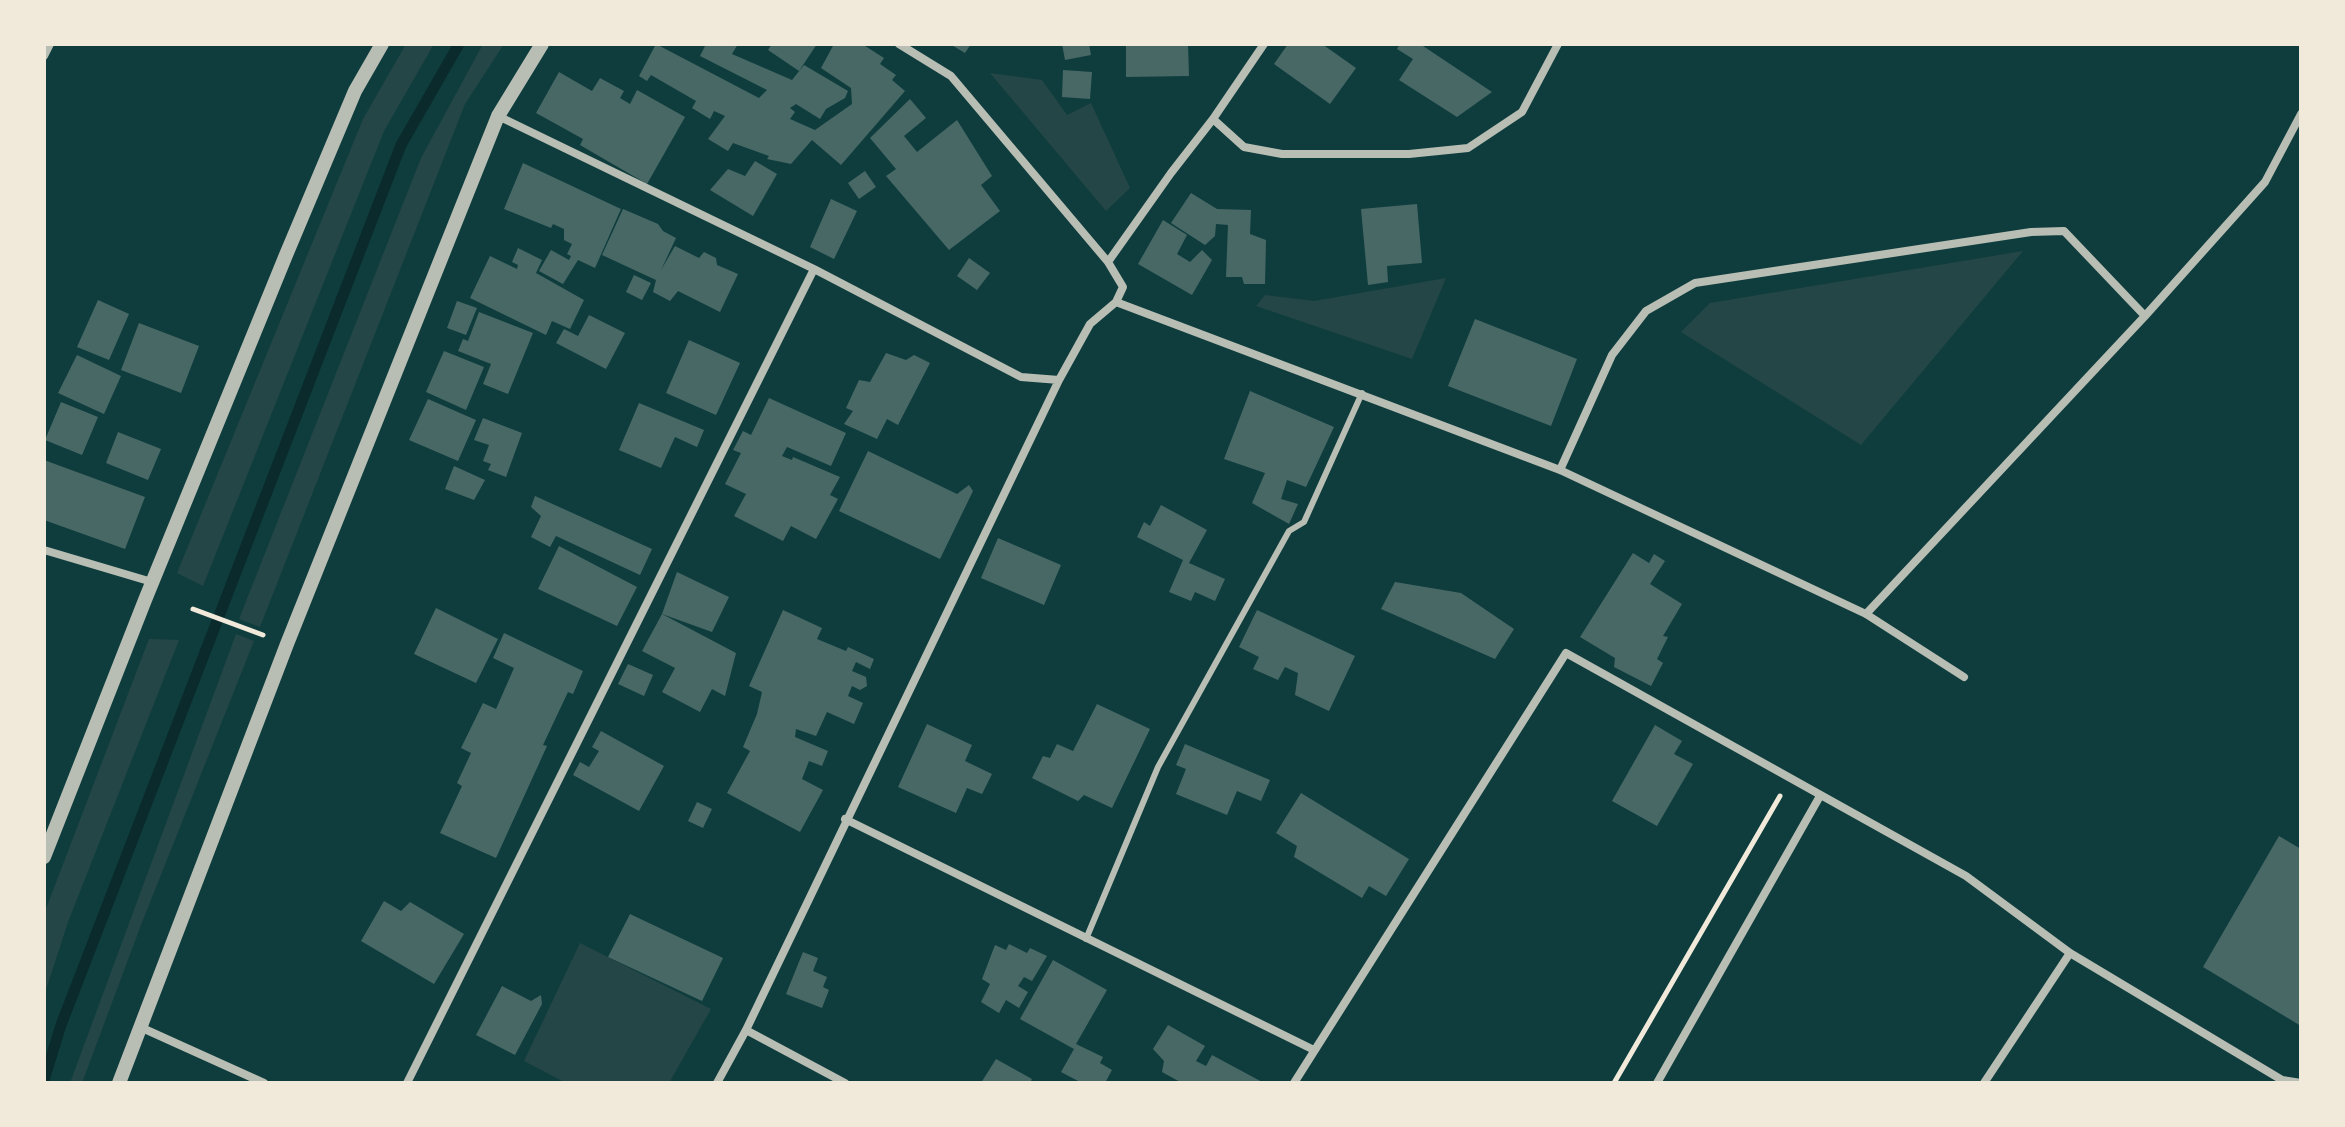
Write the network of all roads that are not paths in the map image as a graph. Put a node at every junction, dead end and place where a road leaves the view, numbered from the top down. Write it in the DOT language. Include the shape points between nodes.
graph roads {
  1 [pos="50,44"];
  2 [pos="382,44"];
  3 [pos="542,44"];
  4 [pos="899,44"];
  5 [pos="1264,44"];
  6 [pos="1558,44"];
  7 [pos="44,56"];
  8 [pos="2301,114"];
  9 [pos="498,116"];
  10 [pos="1213,119"];
  11 [pos="1108,262"];
  12 [pos="814,269"];
  13 [pos="1116,302"];
  14 [pos="2145,316"];
  15 [pos="1059,380"];
  16 [pos="1362,393"];
  17 [pos="1560,470"];
  18 [pos="44,550"];
  19 [pos="152,582"];
  20 [pos="1866,614"];
  21 [pos="1964,677"];
  22 [pos="1820,796"];
  23 [pos="845,819"];
  24 [pos="44,857"];
  25 [pos="1086,939"];
  26 [pos="2070,953"];
  27 [pos="140,1027"];
  28 [pos="746,1030"];
  29 [pos="1314,1050"];
  30 [pos="119,1083"];
  31 [pos="264,1083"];
  32 [pos="407,1083"];
  33 [pos="717,1083"];
  34 [pos="845,1083"];
  35 [pos="1294,1083"];
  36 [pos="1657,1083"];
  37 [pos="1984,1083"];
  38 [pos="2301,1083"];
  1 -- 7 [label="street"];
  2 -- 19 [label="street" via="355,91"];
  3 -- 9 [label="street"];
  4 -- 11 [label="street" via="951,76"];
  5 -- 10 [label="street"];
  6 -- 10 [label="street" via="1522,112 1468,148 1409,154 1282,154 1244,147"];
  8 -- 14 [label="street" via="2265,182"];
  9 -- 12 [label="street"];
  9 -- 27 [label="street"];
  10 -- 11 [label="street"];
  11 -- 13 [label="street" via="1123,287"];
  12 -- 15 [label="street" via="1021,377"];
  12 -- 32 [label="street"];
  13 -- 15 [label="street" via="1090,324"];
  13 -- 16 [label="street"];
  14 -- 17 [label="street" via="2064,231 1695,283 1646,311 1612,355"];
  14 -- 20 [label="street"];
  15 -- 23 [label="street"];
  16 -- 17 [label="street"];
  16 -- 25 [label="lane" via="1304,522 1289,531 1158,767"];
  17 -- 20 [label="street"];
  18 -- 19 [label="street"];
  19 -- 24 [label="street"];
  20 -- 21 [label="street"];
  22 -- 26 [label="street" via="1966,876"];
  22 -- 29 [label="street" via="1566,653"];
  22 -- 36 [label="street"];
  23 -- 25 [label="street"];
  23 -- 28 [label="street"];
  25 -- 29 [label="street"];
  26 -- 37 [label="street"];
  26 -- 38 [label="street" via="2282,1080"];
  27 -- 30 [label="street"];
  27 -- 31 [label="street"];
  28 -- 33 [label="street"];
  28 -- 34 [label="street"];
  29 -- 35 [label="street"];
}
